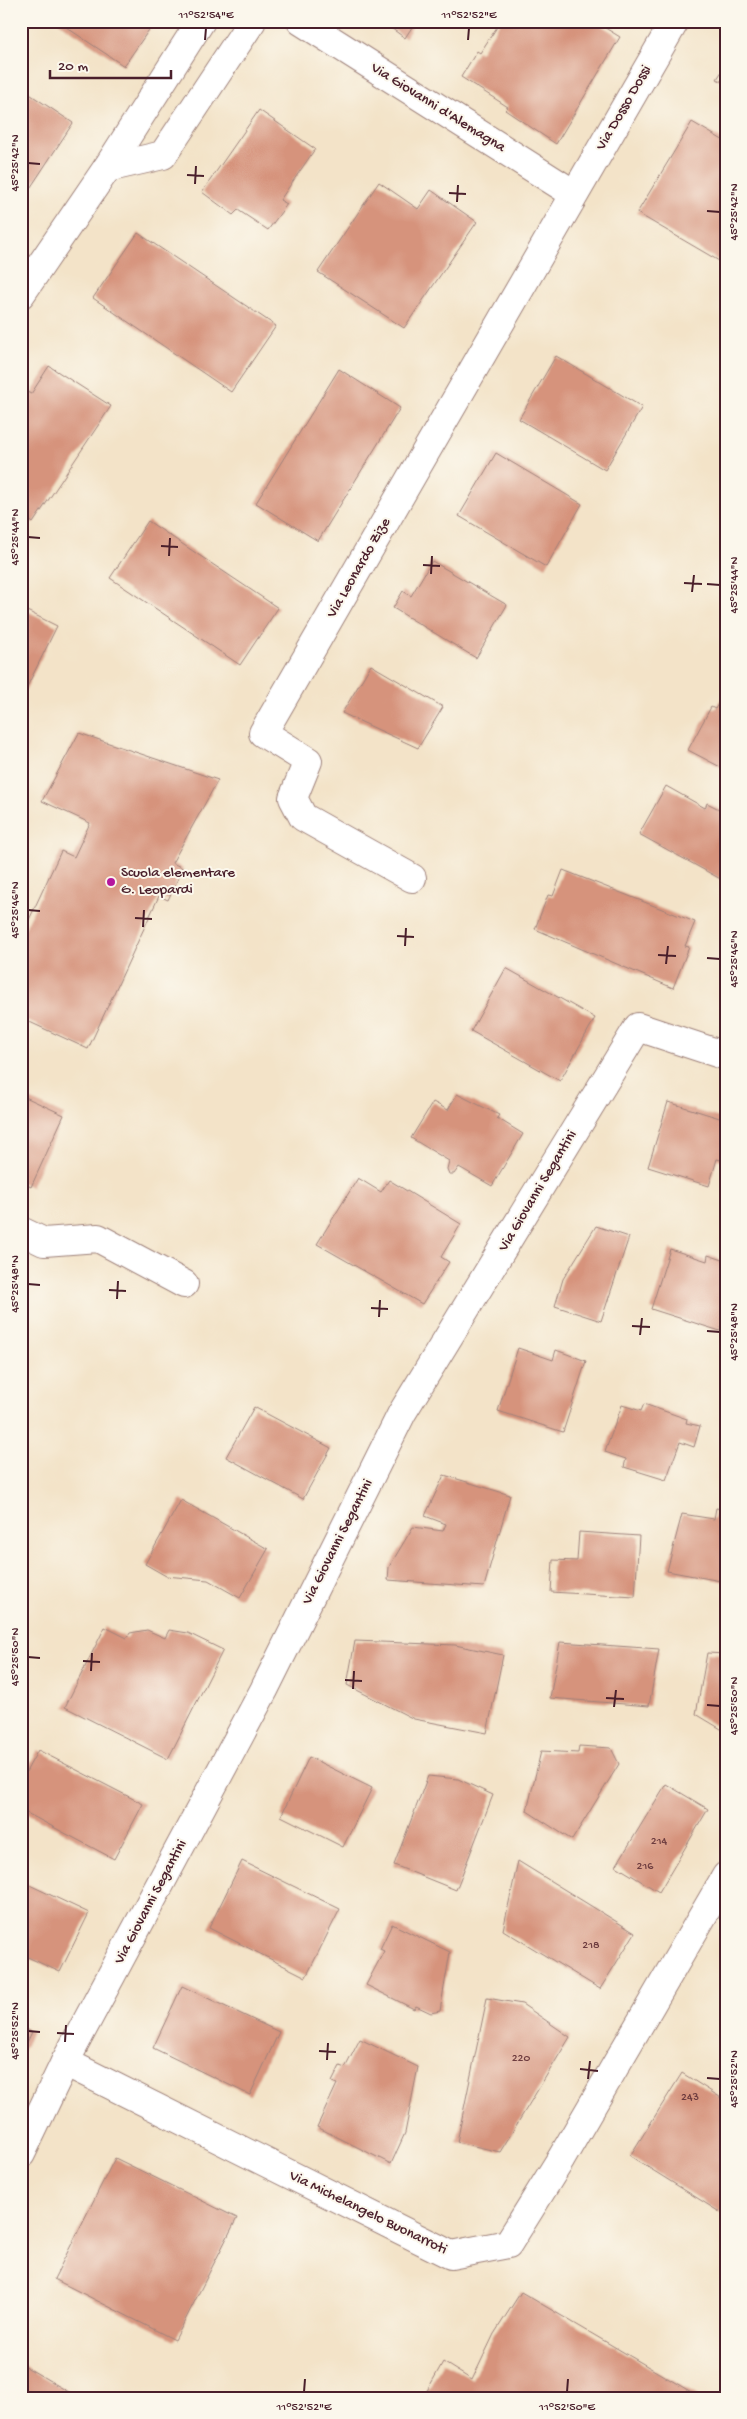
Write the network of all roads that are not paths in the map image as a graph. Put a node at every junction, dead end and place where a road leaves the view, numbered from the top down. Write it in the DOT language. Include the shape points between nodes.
graph roads {
  1 [pos="202,21"];
  2 [pos="252,21"];
  3 [pos="302,21"];
  4 [pos="675,21"];
  5 [pos="106,168"];
  6 [pos="574,194"];
  7 [pos="21,294"];
  8 [pos="412,878"];
  9 [pos="726,1056"];
  10 [pos="21,1231"];
  11 [pos="184,1284"];
  12 [pos="726,1876"];
  13 [pos="66,2062"];
  14 [pos="21,2154"];
  1 -- 5 [label="street"];
  2 -- 5 [label="street" via="163,154"];
  3 -- 6 [label="street, Via Giovanni d'Alemagna"];
  4 -- 6 [label="street, Via Dosso Dossi"];
  5 -- 7 [label="street"];
  6 -- 8 [label="street, Via Leonardo Zize" via="263,733 308,761 293,798 303,817"];
  9 -- 13 [label="street, Via Giovanni Segantini" via="638,1027 402,1413 264,1690"];
  10 -- 11 [label="street" via="44,1242 98,1238"];
  12 -- 13 [label="street, Via Michelangelo Buonarroti" via="508,2244 451,2255"];
  13 -- 14 [label="street, Via Giovanni Segantini"];
}
